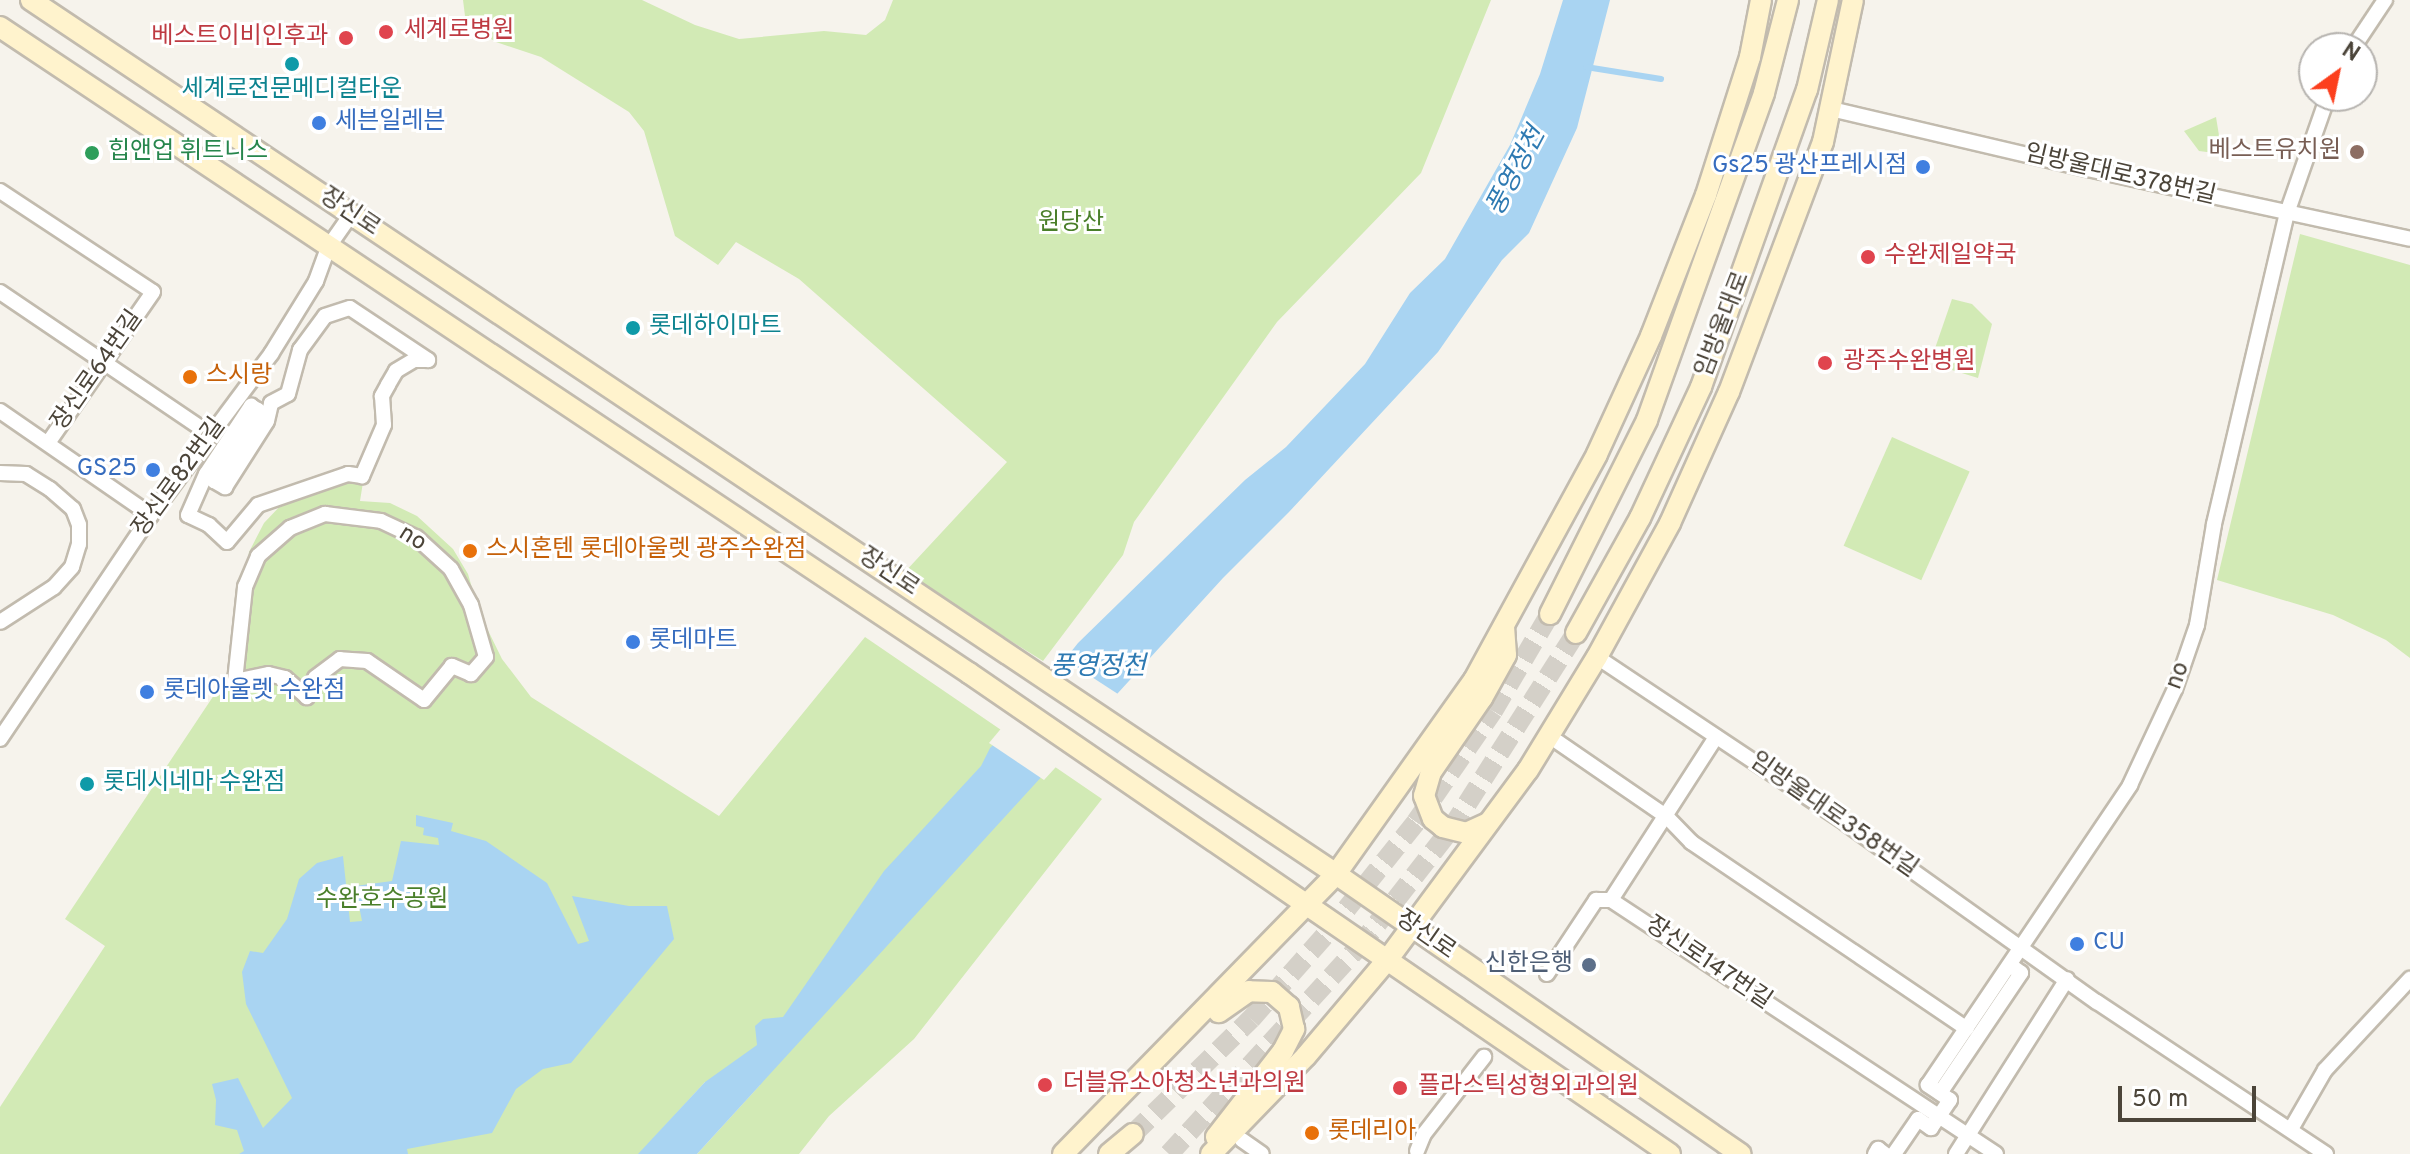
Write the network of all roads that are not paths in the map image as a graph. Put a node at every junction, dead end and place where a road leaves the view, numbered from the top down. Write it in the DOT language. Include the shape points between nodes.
graph roads {
  1 [pos="31,0"];
  2 [pos="1761,0"];
  3 [pos="1788,0"];
  4 [pos="1828,0"];
  5 [pos="1853,0"];
  6 [pos="2385,0"];
  7 [pos="0,27"];
  8 [pos="2364,32"];
  9 [pos="1831,109"];
  10 [pos="2322,112"];
  11 [pos="0,191"];
  12 [pos="2287,213"];
  13 [pos="351,214"];
  14 [pos="2410,239"];
  15 [pos="329,246"];
  16 [pos="0,292"];
  17 [pos="350,308"];
  18 [pos="104,363"];
  19 [pos="0,411"];
  20 [pos="198,426"];
  21 [pos="48,443"];
  22 [pos="0,473"];
  23 [pos="151,515"];
  24 [pos="1550,614"];
  25 [pos="0,622"];
  26 [pos="1504,626"];
  27 [pos="1576,633"];
  28 [pos="1597,657"];
  29 [pos="307,697"];
  30 [pos="1716,737"];
  31 [pos="0,739"];
  32 [pos="1558,742"];
  33 [pos="1497,812"];
  34 [pos="1667,817"];
  35 [pos="1336,874"];
  36 [pos="1611,900"];
  37 [pos="1307,905"];
  38 [pos="1412,926"];
  39 [pos="2021,948"];
  40 [pos="1388,959"];
  41 [pos="2010,965"];
  42 [pos="1547,974"];
  43 [pos="2067,979"];
  44 [pos="2410,979"];
  45 [pos="1967,1029"];
  46 [pos="1484,1057"];
  47 [pos="1151,1067"];
  48 [pos="1940,1093"];
  49 [pos="1938,1117"];
  50 [pos="2291,1129"];
  51 [pos="1133,1134"];
  52 [pos="1967,1136"];
  53 [pos="1242,1140"];
  54 [pos="1417,1153"];
  55 [pos="1063,1154"];
  56 [pos="1109,1154"];
  57 [pos="1208,1154"];
  58 [pos="1262,1154"];
  59 [pos="1670,1154"];
  60 [pos="1740,1154"];
  61 [pos="1875,1154"];
  62 [pos="1885,1154"];
  63 [pos="1894,1154"];
  64 [pos="1956,1154"];
  65 [pos="1996,1154"];
  66 [pos="2326,1154"];
  1 -- 13 [label="main road, 장신로"];
  2 -- 26 [label="main road" via="1750,57 1706,195 1651,336 1597,454"];
  3 -- 24 [label="main road, 임방울대로" via="1764,93 1647,420"];
  4 -- 27 [label="main road, 임방울대로" via="1807,90 1701,387 1640,518"];
  5 -- 9 [label="main road"];
  6 -- 8 [label="street"];
  7 -- 15 [label="main road, 장신로"];
  9 -- 12 [label="street, 임방울대로378번길"];
  9 -- 28 [label="main road" via="1729,392 1670,523"];
  10 -- 12 [label="street, no"];
  11 -- 18 [label="street, 장신로64번길" via="153,292"];
  12 -- 14 [label="street, 임방울대로378번길"];
  12 -- 39 [label="street, no" via="2214,524 2197,625 2175,689 2130,785"];
  13 -- 15 [label="street, 장신로82번길"];
  13 -- 35 [label="main road, 장신로"];
  15 -- 23 [label="street, 장신로82번길" via="316,281 271,354"];
  15 -- 37 [label="main road, 장신로"];
  16 -- 18 [label="street"];
  17 -- 17 [label="street" via="428,360 414,360 392,378 382,396 384,425 362,476 348,474 258,505 227,542 188,515 206,474 251,406 258,410 214,481 225,487 267,421 271,403 288,394 300,350 325,316"];
  18 -- 20 [label="street"];
  18 -- 21 [label="street, 장신로64번길"];
  19 -- 21 [label="street"];
  21 -- 23 [label="street"];
  22 -- 25 [label="street" via="26,474 73,509 79,544 72,567 54,587"];
  23 -- 31 [label="street, 장신로82번길"];
  26 -- 33 [label="main road" via="1506,655 1431,772 1424,796 1433,819 1454,832 1479,830"];
  26 -- 35 [label="main road" via="1474,680"];
  28 -- 30 [label="street, 임방울대로358번길"];
  28 -- 33 [label="main road"];
  29 -- 29 [label="street, no" via="285,678 268,674 235,681 245,587 258,556 290,528 325,514 381,521 416,537 451,569 471,605 486,657 471,674 452,666 424,700 367,661 340,659 315,678"];
  30 -- 34 [label="street"];
  30 -- 39 [label="street, 임방울대로358번길"];
  32 -- 34 [label="street"];
  33 -- 38 [label="main road"];
  34 -- 36 [label="street"];
  34 -- 45 [label="street" via="1691,842"];
  35 -- 37 [label="main road"];
  35 -- 38 [label="main road, 장신로"];
  36 -- 42 [label="street" via="1596,900"];
  36 -- 49 [label="street, 장신로147번길"];
  37 -- 40 [label="main road, 장신로"];
  37 -- 47 [label="main road"];
  38 -- 40 [label="main road"];
  38 -- 60 [label="main road, 장신로"];
  39 -- 41 [label="street, no"];
  39 -- 43 [label="street, 임방울대로358번길"];
  40 -- 57 [label="main road" via="1306,1056"];
  40 -- 59 [label="main road, 장신로"];
  41 -- 45 [label="street, no"];
  41 -- 48 [label="street" via="2021,973"];
  43 -- 50 [label="street, 임방울대로358번길"];
  43 -- 52 [label="street"];
  44 -- 50 [label="street" via="2325,1070"];
  45 -- 48 [label="street, no" via="1928,1085"];
  46 -- 54 [label="street" via="1424,1134"];
  47 -- 55 [label="main road"];
  47 -- 57 [label="main road" via="1249,991 1272,992 1289,1007 1290,1041 1241,1100"];
  48 -- 49 [label="street, no" via="1950,1100"];
  49 -- 52 [label="street, 장신로147번길"];
  49 -- 63 [label="street" via="1931,1128 1918,1119"];
  50 -- 66 [label="street, 임방울대로358번길"];
  51 -- 56 [label="main road"];
  52 -- 64 [label="street"];
  52 -- 65 [label="street, 장신로147번길"];
  53 -- 58 [label="street"];
  61 -- 62 [label="street" via="1878,1149"];
}
